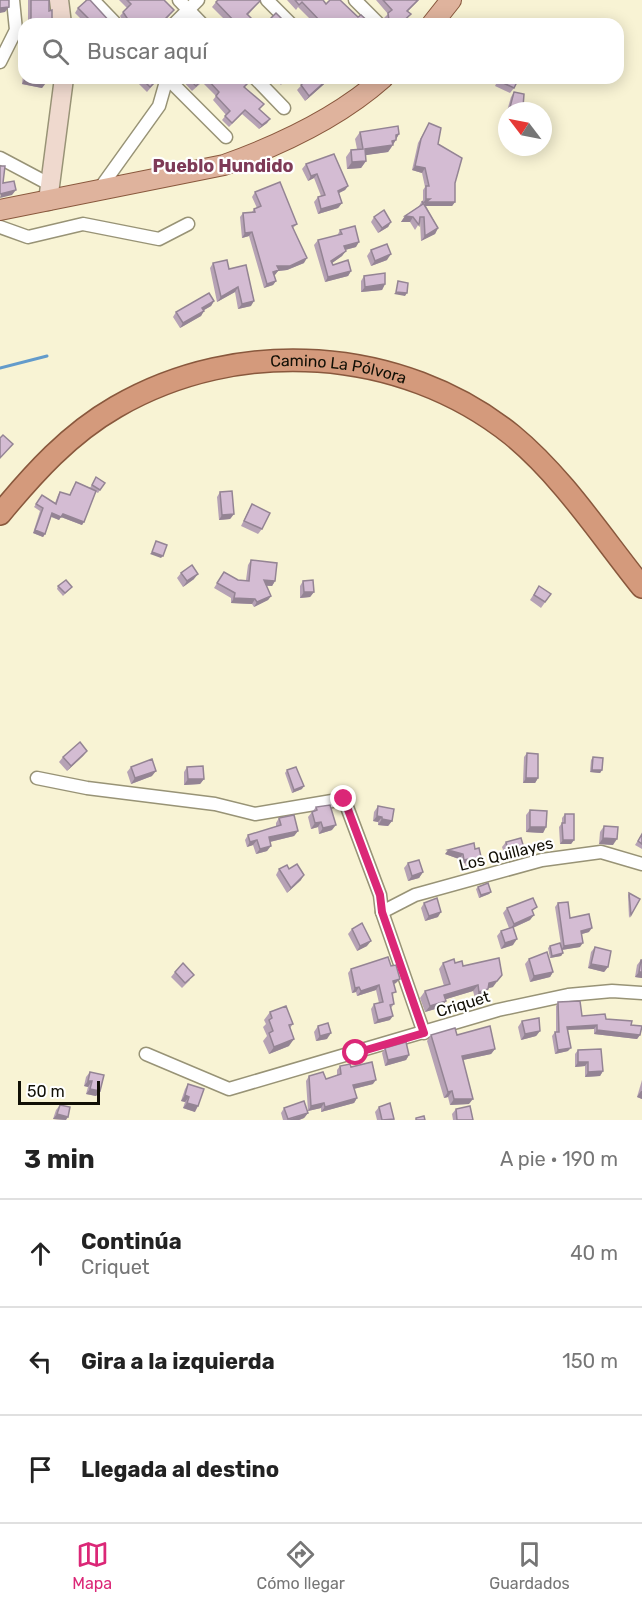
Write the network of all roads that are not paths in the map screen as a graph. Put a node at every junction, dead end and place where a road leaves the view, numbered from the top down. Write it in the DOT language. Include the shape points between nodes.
graph roads {
  1 [pos="13,0"];
  2 [pos="59,0"];
  3 [pos="93,0"];
  4 [pos="179,0"];
  5 [pos="198,0"];
  6 [pos="267,0"];
  7 [pos="355,0"];
  8 [pos="451,0"];
  9 [pos="188,10"];
  10 [pos="61,18"];
  11 [pos="110,18"];
  12 [pos="180,18"];
  13 [pos="196,18"];
  14 [pos="285,18"];
  15 [pos="373,18"];
  16 [pos="437,18"];
  17 [pos="0,62"];
  18 [pos="63,84"];
  19 [pos="165,84"];
  20 [pos="173,84"];
  21 [pos="261,84"];
  22 [pos="375,84"];
  23 [pos="284,108"];
  24 [pos="226,137"];
  25 [pos="0,158"];
  26 [pos="49,192"];
  27 [pos="97,192"];
  28 [pos="0,210"];
  29 [pos="188,224"];
  30 [pos="0,227"];
  31 [pos="0,495"];
  32 [pos="0,514"];
  33 [pos="642,568"];
  34 [pos="642,586"];
  35 [pos="38,778"];
  36 [pos="642,864"];
  37 [pos="382,912"];
  38 [pos="642,993"];
  39 [pos="424,1033"];
  40 [pos="146,1054"];
  1 -- 17 [label="street" via="16,30"];
  2 -- 10 [label="main road"];
  3 -- 11 [label="street"];
  4 -- 9 [label="street"];
  5 -- 9 [label="street"];
  6 -- 14 [label="street"];
  7 -- 15 [label="street"];
  8 -- 16 [label="main road"];
  9 -- 12 [label="street"];
  9 -- 13 [label="street"];
  18 -- 26 [label="main road"];
  19 -- 27 [label="street" via="159,106"];
  20 -- 24 [label="street"];
  21 -- 23 [label="street"];
  22 -- 27 [label="main road" via="329,117 252,155 188,174"];
  25 -- 26 [label="street"];
  26 -- 27 [label="main road"];
  26 -- 28 [label="main road"];
  29 -- 30 [label="street" via="159,239 82,224 28,237"];
  31 -- 33 [label="highway, Camino La Pólvora" via="66,427 103,400 142,379 192,360 240,349 332,348 375,355 421,369 500,411 555,460"];
  32 -- 34 [label="highway, Camino La Pólvora" via="34,473 72,438 116,407 156,387 211,369 250,362 335,362 425,385 498,424 552,474"];
  35 -- 37 [label="street" via="215,804 255,814 344,799 380,895"];
  36 -- 37 [label="street, Los Quillayes" via="601,852 542,860 415,895"];
  37 -- 39 [label="street"];
  38 -- 39 [label="street, Criquet" via="568,995 498,1010"];
  39 -- 40 [label="street, Criquet" via="229,1089"];
}
